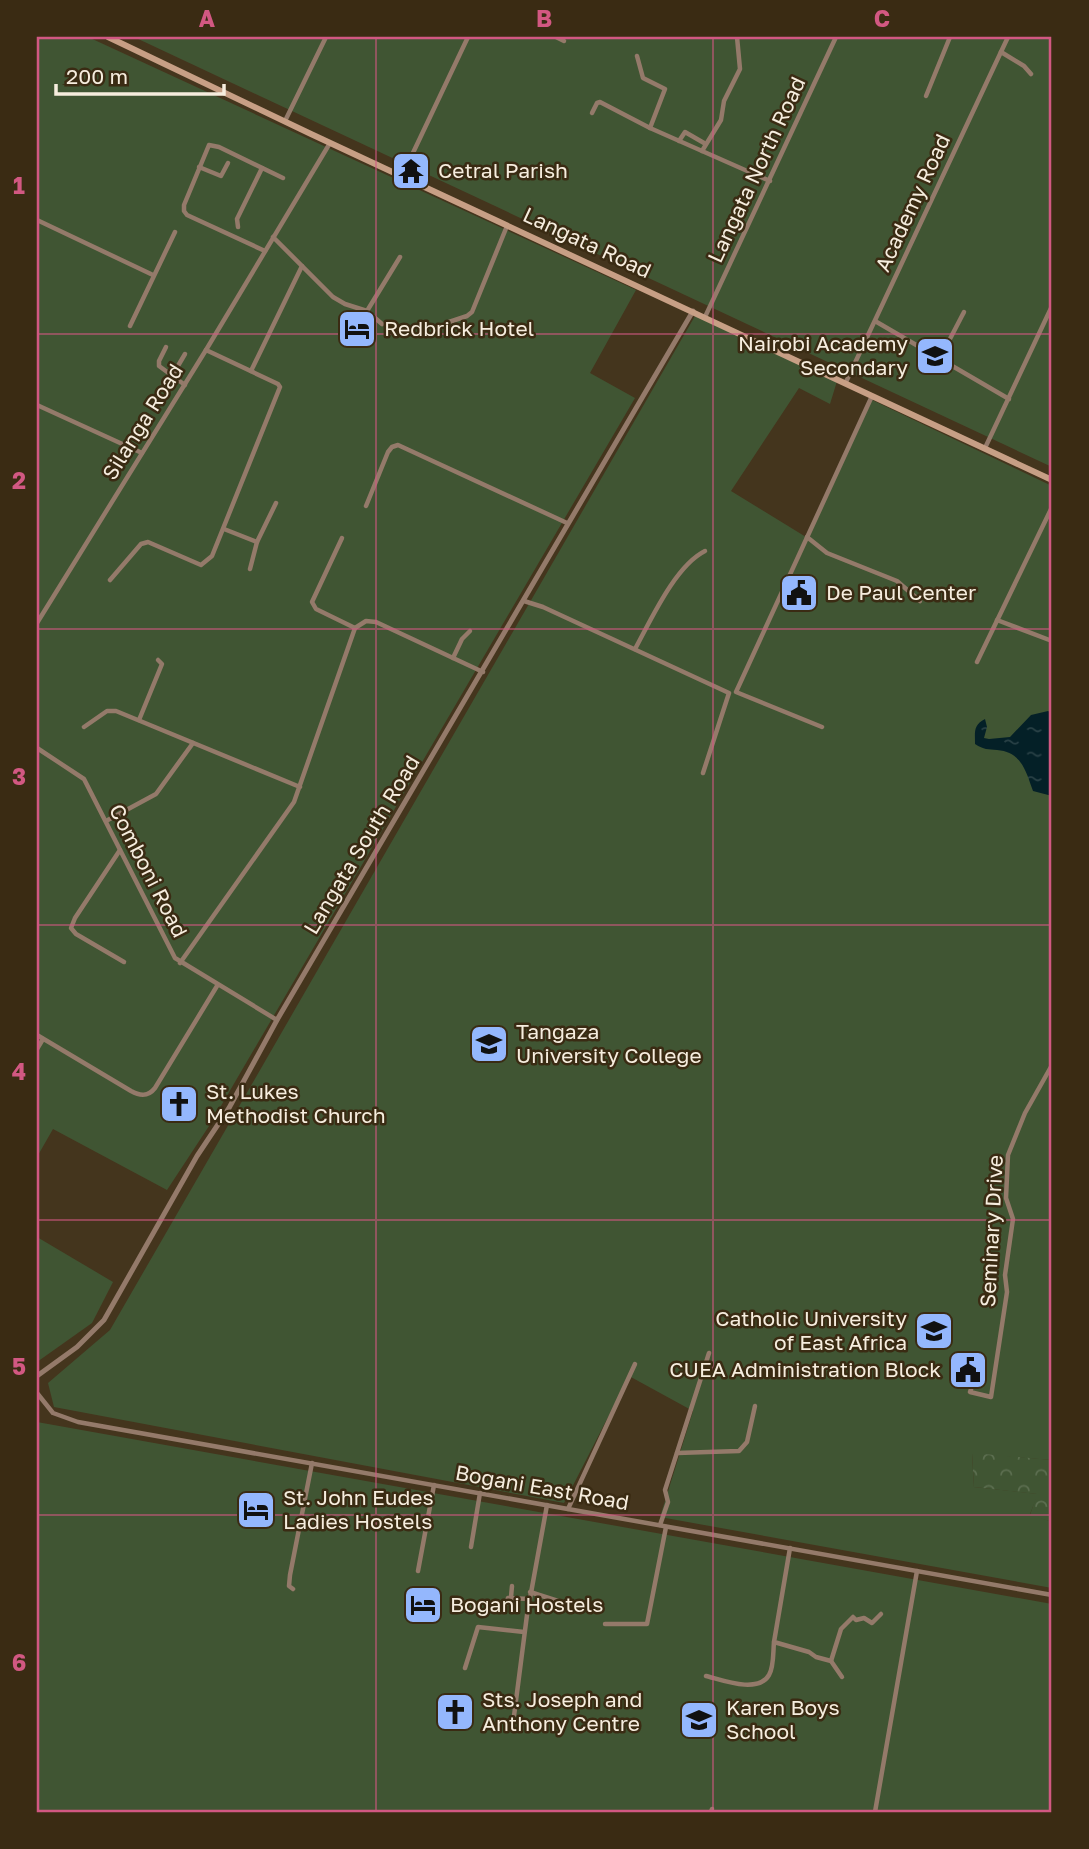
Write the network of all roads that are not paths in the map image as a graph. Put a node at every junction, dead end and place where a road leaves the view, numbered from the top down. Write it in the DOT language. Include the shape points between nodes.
graph roads {
  1 [pos="108,37"];
  2 [pos="326,37"];
  3 [pos="468,37"];
  4 [pos="556,37"];
  5 [pos="737,37"];
  6 [pos="835,37"];
  7 [pos="950,37"];
  8 [pos="1008,37"];
  9 [pos="564,41"];
  10 [pos="1001,52"];
  11 [pos="637,56"];
  12 [pos="1031,74"];
  13 [pos="926,96"];
  14 [pos="592,113"];
  15 [pos="285,121"];
  16 [pos="650,128"];
  17 [pos="679,141"];
  18 [pos="331,143"];
  19 [pos="704,143"];
  20 [pos="702,151"];
  21 [pos="228,163"];
  22 [pos="199,167"];
  23 [pos="262,168"];
  24 [pos="402,176"];
  25 [pos="283,178"];
  26 [pos="770,181"];
  27 [pos="37,220"];
  28 [pos="507,225"];
  29 [pos="238,227"];
  30 [pos="175,232"];
  31 [pos="273,237"];
  32 [pos="265,251"];
  33 [pos="400,257"];
  34 [pos="302,266"];
  35 [pos="153,275"];
  36 [pos="1052,306"];
  37 [pos="367,311"];
  38 [pos="693,311"];
  39 [pos="964,312"];
  40 [pos="705,317"];
  41 [pos="874,321"];
  42 [pos="446,323"];
  43 [pos="382,324"];
  44 [pos="130,326"];
  45 [pos="166,347"];
  46 [pos="206,350"];
  47 [pos="185,354"];
  48 [pos="940,358"];
  49 [pos="251,371"];
  50 [pos="172,376"];
  51 [pos="846,382"];
  52 [pos="185,385"];
  53 [pos="872,396"];
  54 [pos="1009,399"];
  55 [pos="37,405"];
  56 [pos="985,448"];
  57 [pos="142,453"];
  58 [pos="1052,480"];
  59 [pos="276,503"];
  60 [pos="366,506"];
  61 [pos="1052,507"];
  62 [pos="567,523"];
  63 [pos="224,529"];
  64 [pos="807,537"];
  65 [pos="342,538"];
  66 [pos="257,542"];
  67 [pos="705,551"];
  68 [pos="250,569"];
  69 [pos="110,580"];
  70 [pos="524,601"];
  71 [pos="920,601"];
  72 [pos="997,620"];
  73 [pos="37,623"];
  74 [pos="355,628"];
  75 [pos="470,631"];
  76 [pos="1052,642"];
  77 [pos="635,649"];
  78 [pos="453,658"];
  79 [pos="158,660"];
  80 [pos="977,662"];
  81 [pos="483,672"];
  82 [pos="139,720"];
  83 [pos="84,727"];
  84 [pos="822,727"];
  85 [pos="193,743"];
  86 [pos="37,748"];
  87 [pos="703,773"];
  88 [pos="300,787"];
  89 [pos="106,821"];
  90 [pos="120,850"];
  91 [pos="124,962"];
  92 [pos="180,963"];
  93 [pos="218,986"];
  94 [pos="277,1020"];
  95 [pos="37,1035"];
  96 [pos="43,1039"];
  97 [pos="37,1049"];
  98 [pos="1052,1065"];
  99 [pos="709,1353"];
  100 [pos="974,1362"];
  101 [pos="635,1364"];
  102 [pos="37,1376"];
  103 [pos="37,1393"];
  104 [pos="755,1406"];
  105 [pos="677,1452"];
  106 [pos="312,1463"];
  107 [pos="434,1485"];
  108 [pos="480,1493"];
  109 [pos="547,1505"];
  110 [pos="568,1509"];
  111 [pos="663,1526"];
  112 [pos="471,1547"];
  113 [pos="790,1548"];
  114 [pos="418,1571"];
  115 [pos="917,1571"];
  116 [pos="512,1586"];
  117 [pos="293,1590"];
  118 [pos="530,1592"];
  119 [pos="1052,1595"];
  120 [pos="511,1597"];
  121 [pos="529,1599"];
  122 [pos="504,1608"];
  123 [pos="564,1608"];
  124 [pos="881,1614"];
  125 [pos="605,1624"];
  126 [pos="524,1632"];
  127 [pos="774,1642"];
  128 [pos="831,1661"];
  129 [pos="465,1668"];
  130 [pos="706,1676"];
  131 [pos="842,1677"];
  132 [pos="514,1716"];
  133 [pos="875,1812"];
  1 -- 15 [label="main road, Langata Road"];
  2 -- 15 [label="street"];
  3 -- 24 [label="street"];
  4 -- 9 [label="street"];
  5 -- 20 [label="street" via="740,69 724,101 721,120"];
  6 -- 26 [label="street, Langata North Road"];
  7 -- 13 [label="street"];
  8 -- 10 [label="street, Academy Road"];
  10 -- 12 [label="street"];
  10 -- 41 [label="street, Academy Road"];
  11 -- 16 [label="street" via="643,78 666,89"];
  14 -- 16 [label="street" via="600,102"];
  15 -- 18 [label="main road, Langata Road"];
  16 -- 17 [label="street"];
  17 -- 19 [label="street" via="685,132"];
  17 -- 20 [label="street"];
  18 -- 24 [label="main road, Langata Road"];
  18 -- 31 [label="street, Silanga Road"];
  20 -- 26 [label="street"];
  21 -- 22 [label="street" via="221,176"];
  22 -- 23 [label="street" via="206,148 214,145"];
  22 -- 32 [label="street" via="185,213"];
  23 -- 25 [label="street"];
  23 -- 29 [label="street" via="237,219"];
  24 -- 28 [label="main road, Langata Road"];
  26 -- 40 [label="street, Langata North Road"];
  27 -- 35 [label="street"];
  28 -- 38 [label="main road, Langata Road"];
  28 -- 42 [label="street" via="472,312"];
  30 -- 35 [label="street"];
  31 -- 32 [label="street, Silanga Road"];
  31 -- 34 [label="street"];
  32 -- 46 [label="street, Silanga Road"];
  33 -- 37 [label="street"];
  34 -- 37 [label="street" via="338,301"];
  34 -- 49 [label="street"];
  35 -- 44 [label="street"];
  36 -- 54 [label="street"];
  37 -- 43 [label="street"];
  38 -- 40 [label="main road, Langata Road"];
  38 -- 62 [label="street, Langata South Road"];
  39 -- 48 [label="street"];
  40 -- 51 [label="main road, Langata Road"];
  41 -- 48 [label="street"];
  41 -- 51 [label="street, Academy Road"];
  45 -- 50 [label="street" via="158,365"];
  46 -- 49 [label="street"];
  46 -- 52 [label="street, Silanga Road"];
  47 -- 50 [label="street"];
  48 -- 54 [label="street"];
  49 -- 63 [label="street" via="278,384 280,391"];
  50 -- 52 [label="street"];
  51 -- 53 [label="main road, Langata Road"];
  52 -- 57 [label="street, Silanga Road"];
  53 -- 56 [label="main road, Langata Road"];
  53 -- 64 [label="street"];
  54 -- 56 [label="street"];
  55 -- 57 [label="street"];
  56 -- 58 [label="main road, Langata Road"];
  57 -- 73 [label="street, Silanga Road"];
  59 -- 66 [label="street"];
  60 -- 62 [label="street" via="388,452 398,445"];
  61 -- 72 [label="street"];
  62 -- 70 [label="street, Langata South Road"];
  63 -- 66 [label="street"];
  63 -- 69 [label="street" via="212,556 201,565 148,541"];
  64 -- 71 [label="street" via="827,553 897,581"];
  64 -- 84 [label="street" via="736,692"];
  65 -- 74 [label="street" via="312,601 316,608"];
  66 -- 68 [label="street"];
  67 -- 77 [label="street" via="689,561"];
  70 -- 77 [label="street"];
  70 -- 81 [label="street, Langata South Road"];
  72 -- 76 [label="street"];
  72 -- 80 [label="street"];
  74 -- 78 [label="street" via="366,621 376,622"];
  74 -- 88 [label="street"];
  75 -- 78 [label="street"];
  77 -- 87 [label="street" via="729,693"];
  78 -- 81 [label="street"];
  79 -- 82 [label="street" via="162,664"];
  81 -- 94 [label="street, Langata South Road"];
  82 -- 83 [label="street" via="113,710"];
  82 -- 85 [label="street"];
  85 -- 88 [label="street"];
  85 -- 89 [label="street" via="156,794"];
  86 -- 89 [label="street, Comboni Road" via="82,777"];
  88 -- 92 [label="street" via="295,802"];
  89 -- 90 [label="street, Comboni Road"];
  90 -- 91 [label="street" via="71,928"];
  90 -- 92 [label="street, Comboni Road"];
  92 -- 93 [label="street, Comboni Road"];
  93 -- 94 [label="street, Comboni Road"];
  93 -- 96 [label="street" via="148,1095 134,1093"];
  94 -- 102 [label="street, Langata South Road" via="104,1320"];
  95 -- 96 [label="street"];
  96 -- 97 [label="street"];
  98 -- 100 [label="street, Seminary Drive" via="1008,1155 1006,1198 1013,1219 991,1397 970,1392"];
  99 -- 105 [label="street"];
  101 -- 110 [label="street"];
  103 -- 106 [label="street, Bogani East Road" via="53,1413 78,1422"];
  104 -- 105 [label="street" via="747,1442 739,1451"];
  105 -- 111 [label="street" via="665,1492 668,1503"];
  106 -- 107 [label="street, Bogani East Road"];
  106 -- 117 [label="street" via="290,1575"];
  107 -- 108 [label="street, Bogani East Road"];
  107 -- 114 [label="street"];
  108 -- 109 [label="street, Bogani East Road"];
  108 -- 112 [label="street"];
  109 -- 110 [label="street, Bogani East Road"];
  109 -- 118 [label="street"];
  110 -- 111 [label="street, Bogani East Road"];
  111 -- 113 [label="street, Bogani East Road"];
  111 -- 125 [label="street" via="648,1622"];
  113 -- 115 [label="street, Bogani East Road"];
  113 -- 127 [label="street"];
  115 -- 119 [label="street, Bogani East Road"];
  115 -- 133 [label="street"];
  116 -- 120 [label="street"];
  118 -- 121 [label="street"];
  118 -- 123 [label="street" via="558,1601"];
  120 -- 121 [label="street"];
  120 -- 122 [label="street"];
  121 -- 126 [label="street"];
  124 -- 128 [label="street" via="872,1623 853,1617 844,1624"];
  126 -- 129 [label="street" via="478,1627"];
  126 -- 132 [label="street"];
  127 -- 128 [label="street"];
  127 -- 130 [label="street" via="766,1679 744,1684"];
  128 -- 131 [label="street"];
}
